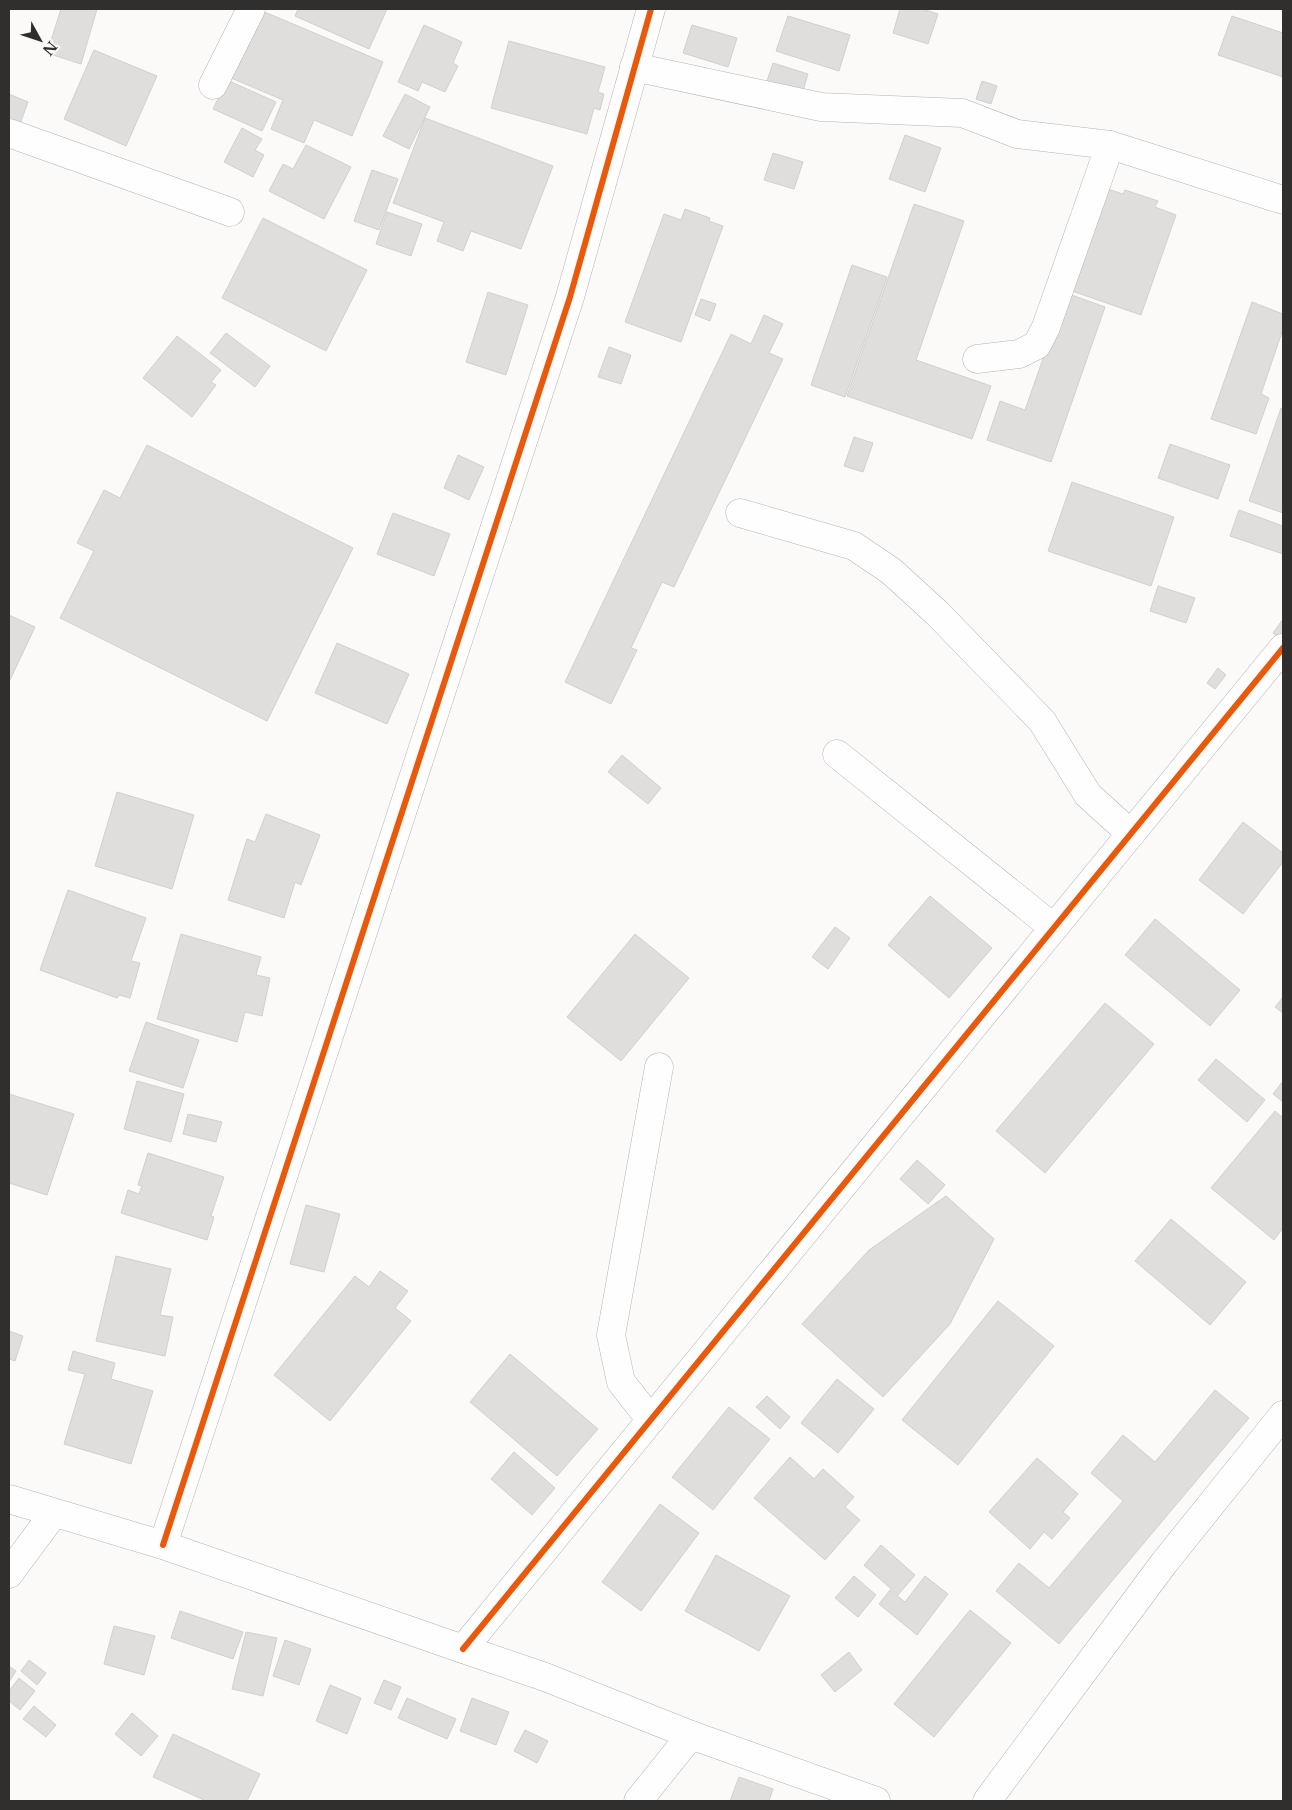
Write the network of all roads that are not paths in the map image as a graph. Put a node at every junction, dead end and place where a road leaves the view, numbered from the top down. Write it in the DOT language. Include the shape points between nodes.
graph roads {
  1 [pos="251,9"];
  2 [pos="644,11"];
  3 [pos="634,68"];
  4 [pos="213,86"];
  5 [pos="9,133"];
  6 [pos="1110,145"];
  7 [pos="1283,200"];
  8 [pos="230,212"];
  9 [pos="977,359"];
  10 [pos="740,513"];
  11 [pos="1283,648"];
  12 [pos="838,754"];
  13 [pos="1131,834"];
  14 [pos="1054,928"];
  15 [pos="659,1067"];
  16 [pos="1283,1415"];
  17 [pos="651,1420"];
  18 [pos="9,1499"];
  19 [pos="54,1513"];
  20 [pos="163,1545"];
  21 [pos="9,1574"];
  22 [pos="463,1649"];
  23 [pos="691,1734"];
  24 [pos="638,1801"];
  25 [pos="876,1801"];
  26 [pos="987,1801"];
  1 -- 4 [label="street"];
  2 -- 3 [label="street"];
  3 -- 6 [label="street" via="821,107 962,113 1017,134"];
  3 -- 20 [label="street" via="570,297"];
  5 -- 8 [label="street"];
  6 -- 7 [label="street"];
  6 -- 9 [label="street" via="1037,345 1019,354"];
  10 -- 13 [label="street" via="854,546 891,572 937,613 1042,721 1088,795"];
  11 -- 13 [label="street"];
  12 -- 14 [label="street"];
  13 -- 14 [label="street"];
  14 -- 17 [label="street"];
  15 -- 17 [label="street" via="612,1335 621,1382"];
  16 -- 26 [label="street" via="1164,1563"];
  17 -- 22 [label="street"];
  18 -- 19 [label="street"];
  19 -- 20 [label="street"];
  19 -- 21 [label="street"];
  20 -- 22 [label="street"];
  22 -- 23 [label="street"];
  23 -- 24 [label="street"];
  23 -- 25 [label="street"];
}
